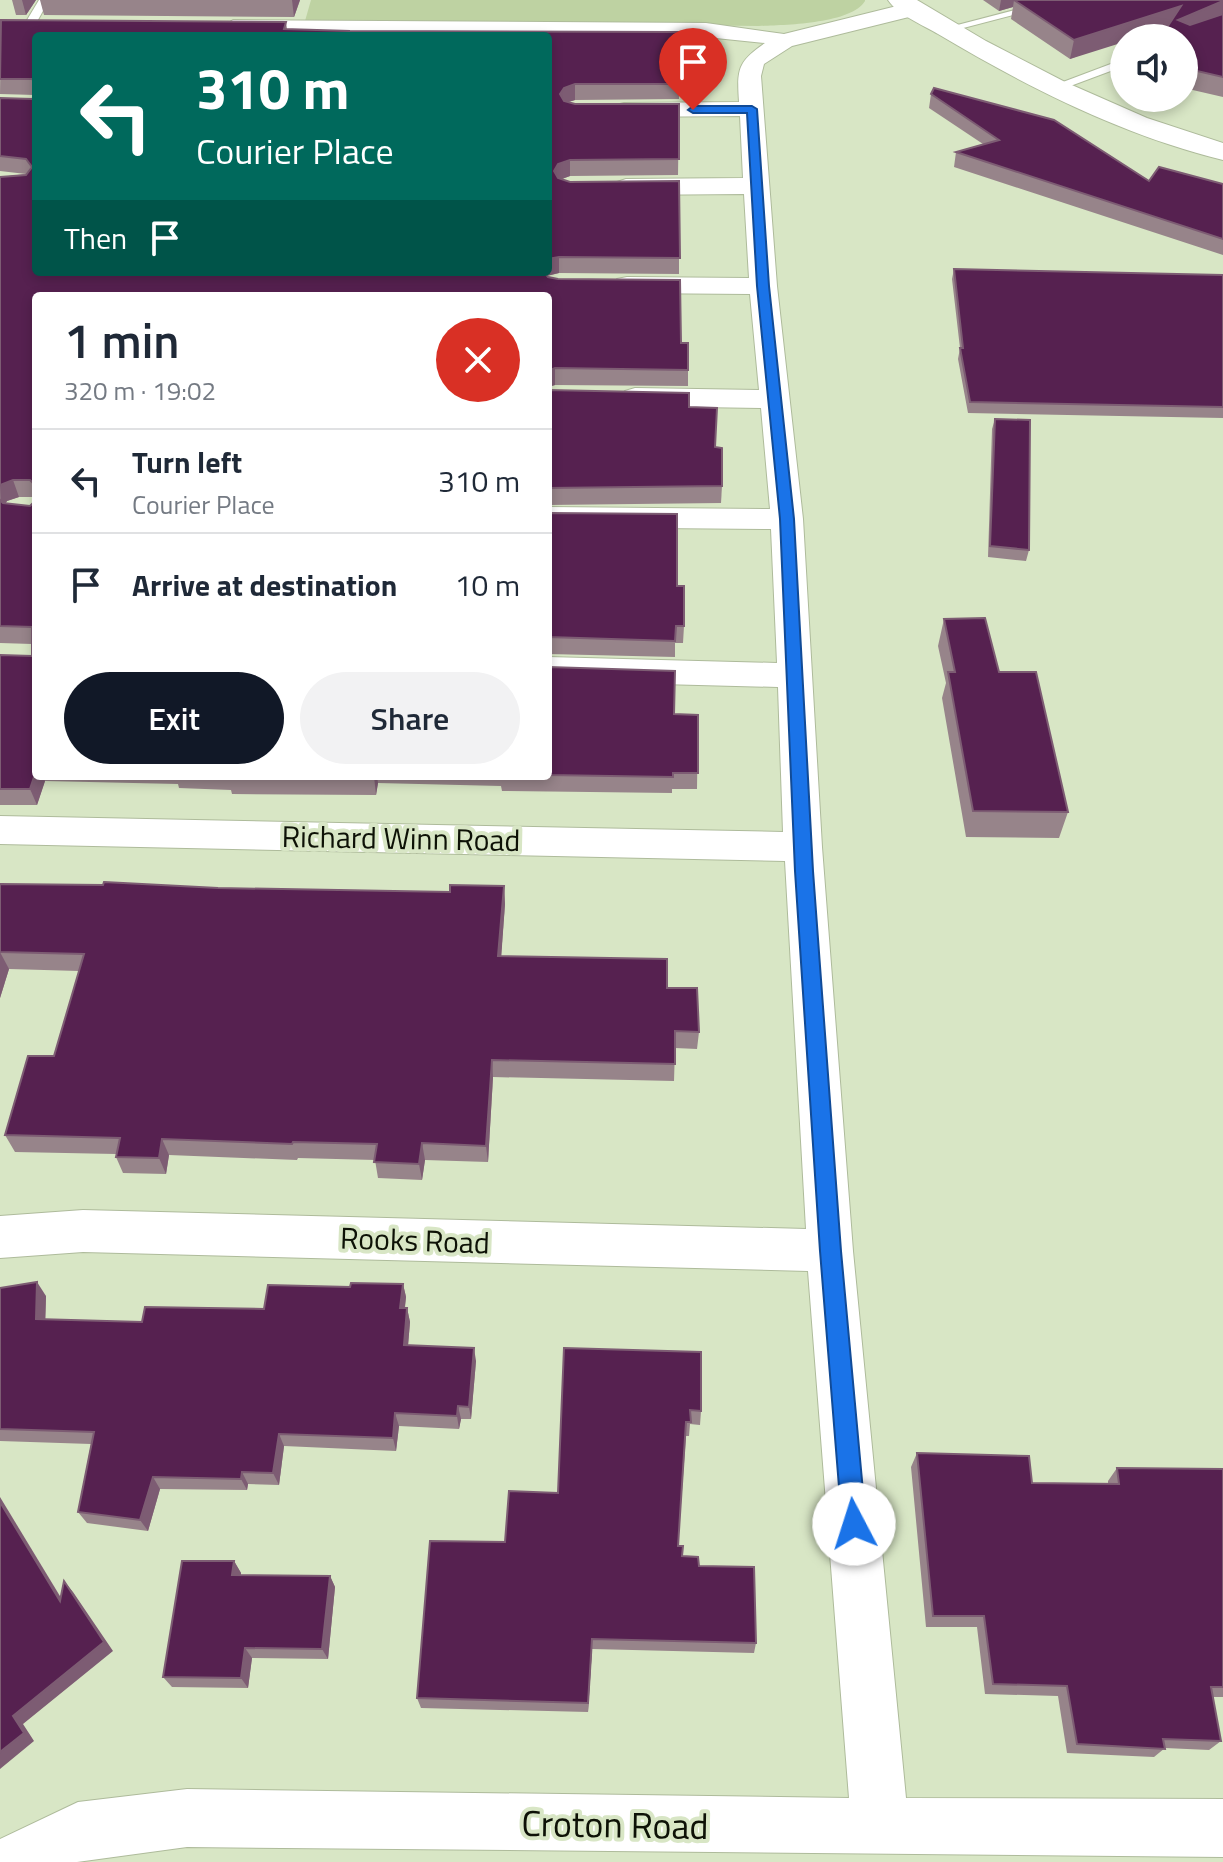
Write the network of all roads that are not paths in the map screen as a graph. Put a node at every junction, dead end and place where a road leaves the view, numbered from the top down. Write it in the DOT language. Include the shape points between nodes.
graph roads {
  1 [pos="44,0"];
  2 [pos="1066,0"];
  3 [pos="906,4"];
  4 [pos="22,25"];
  5 [pos="61,25"];
  6 [pos="218,27"];
  7 [pos="948,29"];
  8 [pos="343,32"];
  9 [pos="784,41"];
  10 [pos="1110,67"];
  11 [pos="1053,88"];
  12 [pos="752,109"];
  13 [pos="605,110"];
  14 [pos="1223,152"];
  15 [pos="758,186"];
  16 [pos="601,187"];
  17 [pos="606,285"];
  18 [pos="763,286"];
  19 [pos="603,397"];
  20 [pos="775,399"];
  21 [pos="552,517"];
  22 [pos="787,519"];
  23 [pos="552,669"];
  24 [pos="793,675"];
  25 [pos="0,830"];
  26 [pos="803,847"];
  27 [pos="0,1237"];
  28 [pos="830,1251"];
  29 [pos="880,1827"];
  30 [pos="1223,1828"];
  31 [pos="16,1862"];
  1 -- 4 [label="lane"];
  2 -- 7 [label="lane"];
  3 -- 7 [label="street"];
  3 -- 9 [label="street"];
  4 -- 5 [label="street"];
  6 -- 8 [label="street"];
  7 -- 11 [label="street"];
  8 -- 9 [label="street" via="706,30"];
  9 -- 12 [label="street" via="754,61 749,76"];
  10 -- 11 [label="lane"];
  11 -- 14 [label="street" via="1116,117"];
  12 -- 13 [label="street"];
  12 -- 15 [label="street"];
  15 -- 16 [label="street"];
  15 -- 18 [label="street"];
  17 -- 18 [label="street"];
  18 -- 20 [label="street"];
  19 -- 20 [label="street"];
  20 -- 22 [label="street"];
  21 -- 22 [label="street"];
  22 -- 24 [label="street"];
  23 -- 24 [label="street"];
  24 -- 26 [label="street"];
  25 -- 26 [label="street, Richard Winn Road"];
  26 -- 28 [label="street"];
  27 -- 28 [label="street, Rooks Road" via="83,1231"];
  28 -- 29 [label="street"];
  29 -- 30 [label="street, Croton Road"];
  29 -- 31 [label="street, Croton Road" via="187,1818 78,1831"];
}
